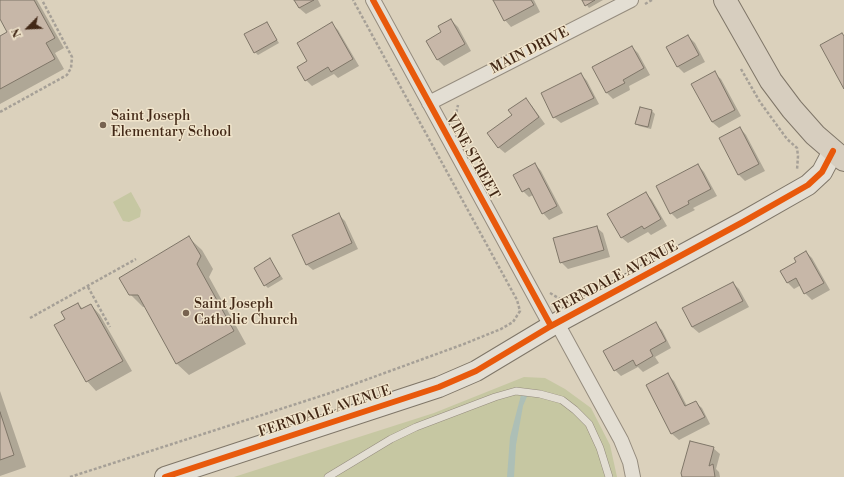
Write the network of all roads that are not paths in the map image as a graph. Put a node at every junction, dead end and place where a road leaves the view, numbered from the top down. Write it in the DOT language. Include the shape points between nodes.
graph roads {
  1 [pos="373,0"];
  2 [pos="631,0"];
  3 [pos="725,0"];
  4 [pos="429,103"];
  5 [pos="839,156"];
  6 [pos="554,324"];
  7 [pos="165,477"];
  8 [pos="328,477"];
  9 [pos="609,477"];
  10 [pos="633,477"];
  1 -- 4 [label="street, VINE STREET"];
  2 -- 4 [label="street, MAIN DRIVE"];
  3 -- 5 [label="main road" via="771,80 792,109"];
  4 -- 6 [label="street, VINE STREET"];
  5 -- 6 [label="street, FERNDALE AVENUE" via="808,185"];
  6 -- 7 [label="street, FERNDALE AVENUE" via="476,371 440,387"];
  6 -- 10 [label="street, VINE STREET" via="621,440"];
  8 -- 9 [label="lane" via="416,427 516,391 562,400 576,410 589,424"];
}
